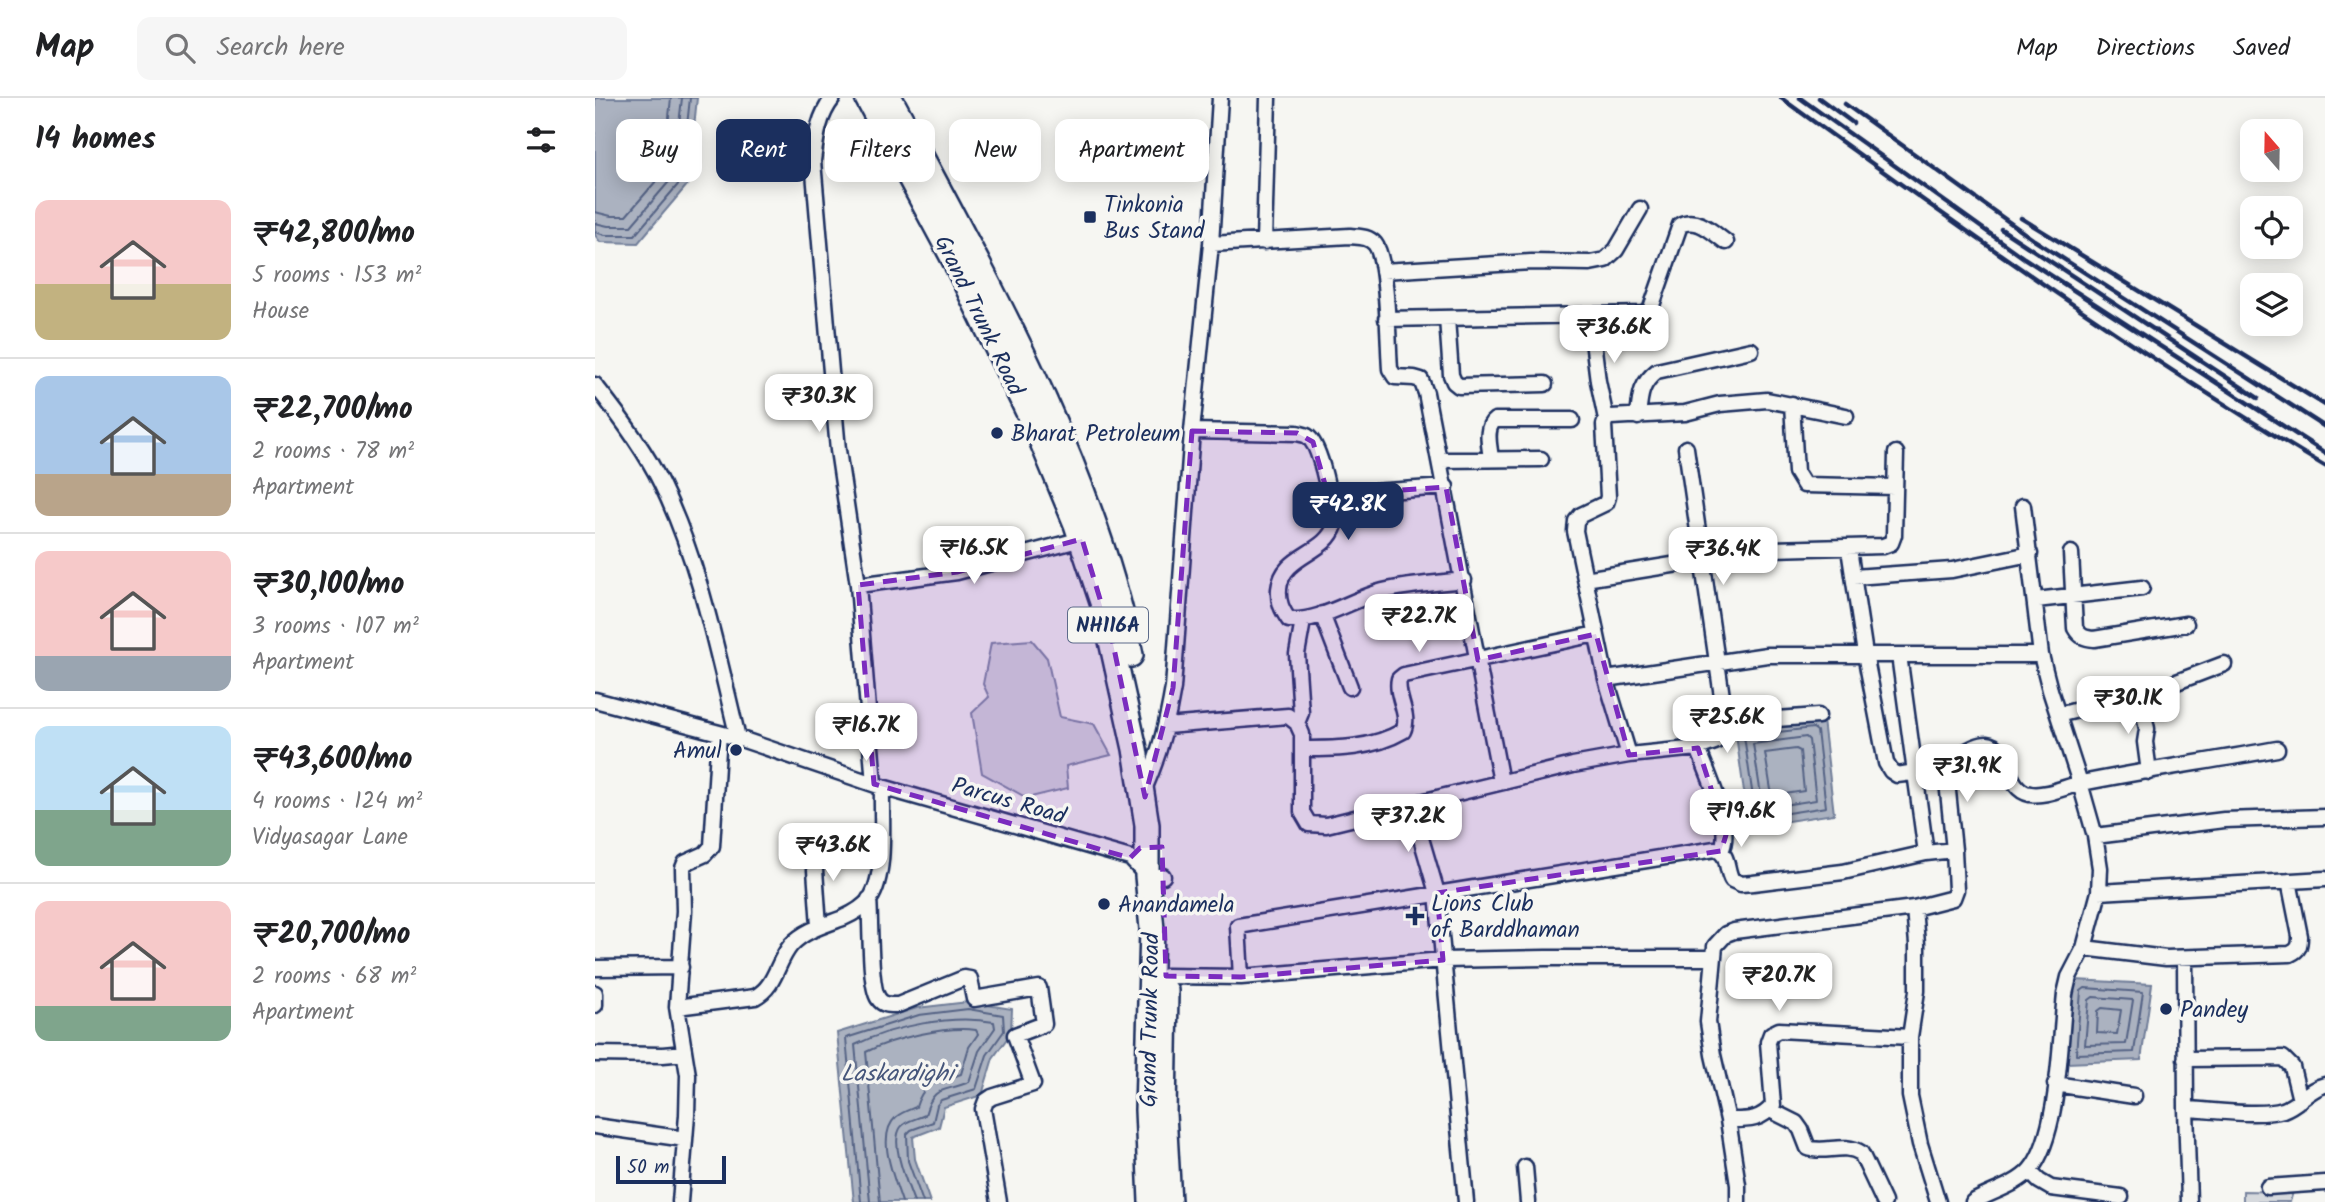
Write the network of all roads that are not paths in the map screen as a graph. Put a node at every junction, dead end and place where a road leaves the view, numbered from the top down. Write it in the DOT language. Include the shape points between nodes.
graph roads {
  1 [pos="833,98"];
  2 [pos="867,98"];
  3 [pos="890,98"];
  4 [pos="1220,98"];
  5 [pos="1268,98"];
  6 [pos="1640,209"];
  7 [pos="1264,242"];
  8 [pos="1726,242"];
  9 [pos="1211,244"];
  10 [pos="1383,271"];
  11 [pos="1590,317"];
  12 [pos="1447,318"];
  13 [pos="1386,319"];
  14 [pos="1751,350"];
  15 [pos="1545,384"];
  16 [pos="595,385"];
  17 [pos="1792,404"];
  18 [pos="1846,416"];
  19 [pos="1638,417"];
  20 [pos="1572,419"];
  21 [pos="1606,419"];
  22 [pos="1192,431"];
  23 [pos="1686,448"];
  24 [pos="1896,453"];
  25 [pos="1491,459"];
  26 [pos="1541,459"];
  27 [pos="1440,460"];
  28 [pos="1445,487"];
  29 [pos="1895,487"];
  30 [pos="1328,495"];
  31 [pos="2023,506"];
  32 [pos="1082,539"];
  33 [pos="1849,548"];
  34 [pos="2071,553"];
  35 [pos="2030,554"];
  36 [pos="1702,559"];
  37 [pos="1854,577"];
  38 [pos="1585,579"];
  39 [pos="1464,580"];
  40 [pos="858,585"];
  41 [pos="2142,588"];
  42 [pos="2073,596"];
  43 [pos="2036,600"];
  44 [pos="1322,614"];
  45 [pos="1303,621"];
  46 [pos="2186,624"];
  47 [pos="1596,634"];
  48 [pos="1865,654"];
  49 [pos="2042,654"];
  50 [pos="1899,655"];
  51 [pos="1478,660"];
  52 [pos="1717,662"];
  53 [pos="2224,664"];
  54 [pos="1606,679"];
  55 [pos="1350,687"];
  56 [pos="2140,695"];
  57 [pos="595,700"];
  58 [pos="1818,716"];
  59 [pos="2058,716"];
  60 [pos="1297,723"];
  61 [pos="1166,726"];
  62 [pos="1727,731"];
  63 [pos="719,733"];
  64 [pos="738,738"];
  65 [pos="1698,748"];
  66 [pos="1302,749"];
  67 [pos="2277,749"];
  68 [pos="1629,755"];
  69 [pos="1945,762"];
  70 [pos="1153,770"];
  71 [pos="1915,772"];
  72 [pos="2149,772"];
  73 [pos="1501,782"];
  74 [pos="2080,783"];
  75 [pos="878,786"];
  76 [pos="1143,791"];
  77 [pos="1411,804"];
  78 [pos="2325,817"];
  79 [pos="2095,836"];
  80 [pos="813,842"];
  81 [pos="1954,850"];
  82 [pos="1146,851"];
  83 [pos="1721,851"];
  84 [pos="1926,853"];
  85 [pos="1155,876"];
  86 [pos="2325,879"];
  87 [pos="2289,881"];
  88 [pos="2099,892"];
  89 [pos="1437,893"];
  90 [pos="869,900"];
  91 [pos="1914,908"];
  92 [pos="819,926"];
  93 [pos="2084,948"];
  94 [pos="1713,958"];
  95 [pos="2185,958"];
  96 [pos="1443,960"];
  97 [pos="681,967"];
  98 [pos="595,968"];
  99 [pos="1167,976"];
  100 [pos="1241,977"];
  101 [pos="595,993"];
  102 [pos="595,1005"];
  103 [pos="677,1007"];
  104 [pos="1910,1037"];
  105 [pos="684,1053"];
  106 [pos="595,1054"];
  107 [pos="2185,1059"];
  108 [pos="2055,1084"];
  109 [pos="2325,1085"];
  110 [pos="2134,1096"];
  111 [pos="2300,1100"];
  112 [pos="2186,1109"];
  113 [pos="1770,1110"];
  114 [pos="1728,1120"];
  115 [pos="595,1126"];
  116 [pos="685,1139"];
  117 [pos="1525,1167"];
  118 [pos="2029,1171"];
  119 [pos="2325,1183"];
  120 [pos="2268,1187"];
  121 [pos="2121,1196"];
  122 [pos="680,1202"];
  123 [pos="999,1202"];
  124 [pos="1151,1202"];
  125 [pos="1169,1202"];
  126 [pos="1466,1202"];
  127 [pos="1528,1202"];
  128 [pos="1738,1202"];
  129 [pos="1884,1202"];
  130 [pos="1938,1202"];
  131 [pos="1973,1202"];
  132 [pos="2189,1202"];
  1 -- 40 [label="street" via="816,133 813,161 838,450"];
  2 -- 32 [label="highway, Grand Trunk Road / NH116A" via="953,258 1039,435"];
  3 -- 70 [label="highway, Grand Trunk Road / NH116A" via="1029,367 1081,489 1122,613"];
  4 -- 9 [label="street"];
  5 -- 7 [label="street"];
  6 -- 10 [label="street" via="1605,260"];
  7 -- 9 [label="street"];
  7 -- 10 [label="street" via="1366,237 1378,250"];
  8 -- 11 [label="street" via="1698,223 1680,225 1646,314"];
  9 -- 22 [label="street"];
  10 -- 13 [label="street"];
  11 -- 12 [label="street"];
  11 -- 21 [label="street"];
  12 -- 13 [label="street"];
  12 -- 15 [label="street" via="1451,375 1459,386"];
  13 -- 27 [label="street" via="1391,374 1421,380"];
  14 -- 19 [label="street" via="1657,370 1640,390"];
  16 -- 64 [label="street" via="660,480 681,528"];
  17 -- 18 [label="street"];
  17 -- 19 [label="street" via="1744,401"];
  17 -- 29 [label="street" via="1796,472 1804,485"];
  19 -- 21 [label="street"];
  20 -- 25 [label="street" via="1495,420 1488,428"];
  21 -- 38 [label="street" via="1608,497 1576,521"];
  22 -- 30 [label="street" via="1307,436 1318,454"];
  22 -- 61 [label="street" via="1173,688"];
  23 -- 36 [label="street"];
  24 -- 29 [label="street"];
  25 -- 26 [label="street"];
  25 -- 27 [label="street"];
  27 -- 28 [label="street"];
  28 -- 30 [label="street"];
  28 -- 39 [label="street"];
  29 -- 33 [label="street" via="1891,543"];
  30 -- 45 [label="street" via="1335,525 1332,534 1285,570 1280,583 1282,610 1289,620"];
  31 -- 35 [label="street"];
  32 -- 40 [label="street" via="957,572"];
  32 -- 76 [label="highway, Grand Trunk Road / NH116A" via="1112,639"];
  33 -- 36 [label="street" via="1772,549"];
  33 -- 37 [label="street"];
  34 -- 42 [label="street"];
  35 -- 37 [label="street" via="1952,570"];
  35 -- 43 [label="street"];
  36 -- 38 [label="street"];
  36 -- 52 [label="street"];
  37 -- 48 [label="street"];
  38 -- 47 [label="street"];
  39 -- 44 [label="street" via="1386,591"];
  39 -- 51 [label="street"];
  40 -- 75 [label="street"];
  41 -- 42 [label="street"];
  42 -- 43 [label="street"];
  42 -- 46 [label="street" via="2075,628 2085,638"];
  43 -- 49 [label="street"];
  44 -- 45 [label="street"];
  44 -- 55 [label="street"];
  45 -- 60 [label="street"];
  47 -- 51 [label="street"];
  47 -- 54 [label="street"];
  48 -- 50 [label="street"];
  48 -- 52 [label="street" via="1767,655"];
  48 -- 71 [label="street" via="1886,763 1897,775"];
  49 -- 50 [label="street"];
  49 -- 59 [label="street"];
  50 -- 71 [label="street"];
  51 -- 66 [label="street" via="1399,679 1406,726 1397,734 1349,748"];
  51 -- 73 [label="street"];
  52 -- 54 [label="street"];
  52 -- 62 [label="street"];
  53 -- 56 [label="street"];
  54 -- 68 [label="street"];
  56 -- 59 [label="street"];
  56 -- 72 [label="street"];
  57 -- 63 [label="street, Parcus Road"];
  58 -- 62 [label="street" via="1750,721"];
  59 -- 74 [label="street"];
  60 -- 61 [label="street" via="1288,716"];
  60 -- 66 [label="street"];
  61 -- 70 [label="street"];
  62 -- 65 [label="street"];
  63 -- 64 [label="street, Parcus Road"];
  63 -- 97 [label="street" via="712,846 683,868"];
  64 -- 75 [label="street, Parcus Road"];
  65 -- 68 [label="street"];
  65 -- 83 [label="street" via="1724,824"];
  66 -- 77 [label="street" via="1302,812 1310,824 1326,825"];
  67 -- 72 [label="street"];
  68 -- 73 [label="street"];
  69 -- 71 [label="street"];
  69 -- 74 [label="street" via="1989,744 1998,750 2016,787 2029,794"];
  69 -- 81 [label="street"];
  70 -- 76 [label="street"];
  70 -- 82 [label="highway, Grand Trunk Road / NH116A"];
  71 -- 84 [label="street"];
  72 -- 74 [label="street"];
  73 -- 77 [label="street"];
  74 -- 79 [label="street"];
  75 -- 82 [label="street, Parcus Road"];
  75 -- 90 [label="street" via="881,855"];
  76 -- 82 [label="highway, Grand Trunk Road / NH116A"];
  77 -- 89 [label="street"];
  78 -- 79 [label="street" via="2224,820"];
  79 -- 88 [label="street"];
  80 -- 92 [label="street"];
  81 -- 84 [label="street"];
  81 -- 91 [label="street" via="1953,898"];
  82 -- 85 [label="highway, Grand Trunk Road / NH116A"];
  83 -- 84 [label="street" via="1732,880 1741,884 1843,872"];
  83 -- 89 [label="street" via="1707,849"];
  85 -- 99 [label="highway, Grand Trunk Road / NH116A"];
  85 -- 124 [label="highway, Grand Trunk Road / NH116A" via="1147,1110"];
  86 -- 87 [label="street"];
  87 -- 88 [label="street"];
  87 -- 95 [label="street" via="2300,936 2296,951"];
  88 -- 93 [label="street"];
  89 -- 96 [label="street"];
  89 -- 100 [label="street" via="1238,926"];
  90 -- 92 [label="street" via="846,917"];
  90 -- 123 [label="street" via="872,972 880,1001 898,1005 964,978 972,983 974,999 1039,988 1044,1024 1015,1035 1033,1084 992,1097 983,1110"];
  91 -- 94 [label="street" via="1734,931 1718,940"];
  91 -- 104 [label="street" via="1917,991"];
  92 -- 103 [label="street" via="792,945 763,993"];
  93 -- 95 [label="street"];
  93 -- 108 [label="street" via="2065,995"];
  94 -- 96 [label="street"];
  94 -- 114 [label="street" via="1708,1022"];
  95 -- 107 [label="street"];
  96 -- 100 [label="street"];
  96 -- 126 [label="street"];
  97 -- 98 [label="street"];
  97 -- 103 [label="street"];
  99 -- 100 [label="street"];
  99 -- 125 [label="highway, Grand Trunk Road / NH116A" via="1164,1114"];
  101 -- 102 [label="street"];
  103 -- 105 [label="street"];
  104 -- 113 [label="street" via="1779,1030 1771,1034 1774,1091"];
  104 -- 130 [label="street" via="1910,1096"];
  105 -- 106 [label="street"];
  105 -- 116 [label="street" via="688,1075"];
  107 -- 111 [label="street" via="2283,1058 2292,1067"];
  107 -- 112 [label="street"];
  108 -- 110 [label="street"];
  108 -- 118 [label="street" via="2052,1117"];
  109 -- 111 [label="street"];
  111 -- 112 [label="street" via="2280,1111"];
  112 -- 132 [label="street"];
  113 -- 114 [label="street" via="1755,1119"];
  113 -- 129 [label="street" via="1796,1123 1808,1148 1847,1148 1861,1153"];
  114 -- 128 [label="street"];
  115 -- 116 [label="street"];
  116 -- 122 [label="street"];
  117 -- 127 [label="street"];
  118 -- 121 [label="street" via="2051,1188"];
  118 -- 131 [label="street"];
  119 -- 120 [label="street"];
}
